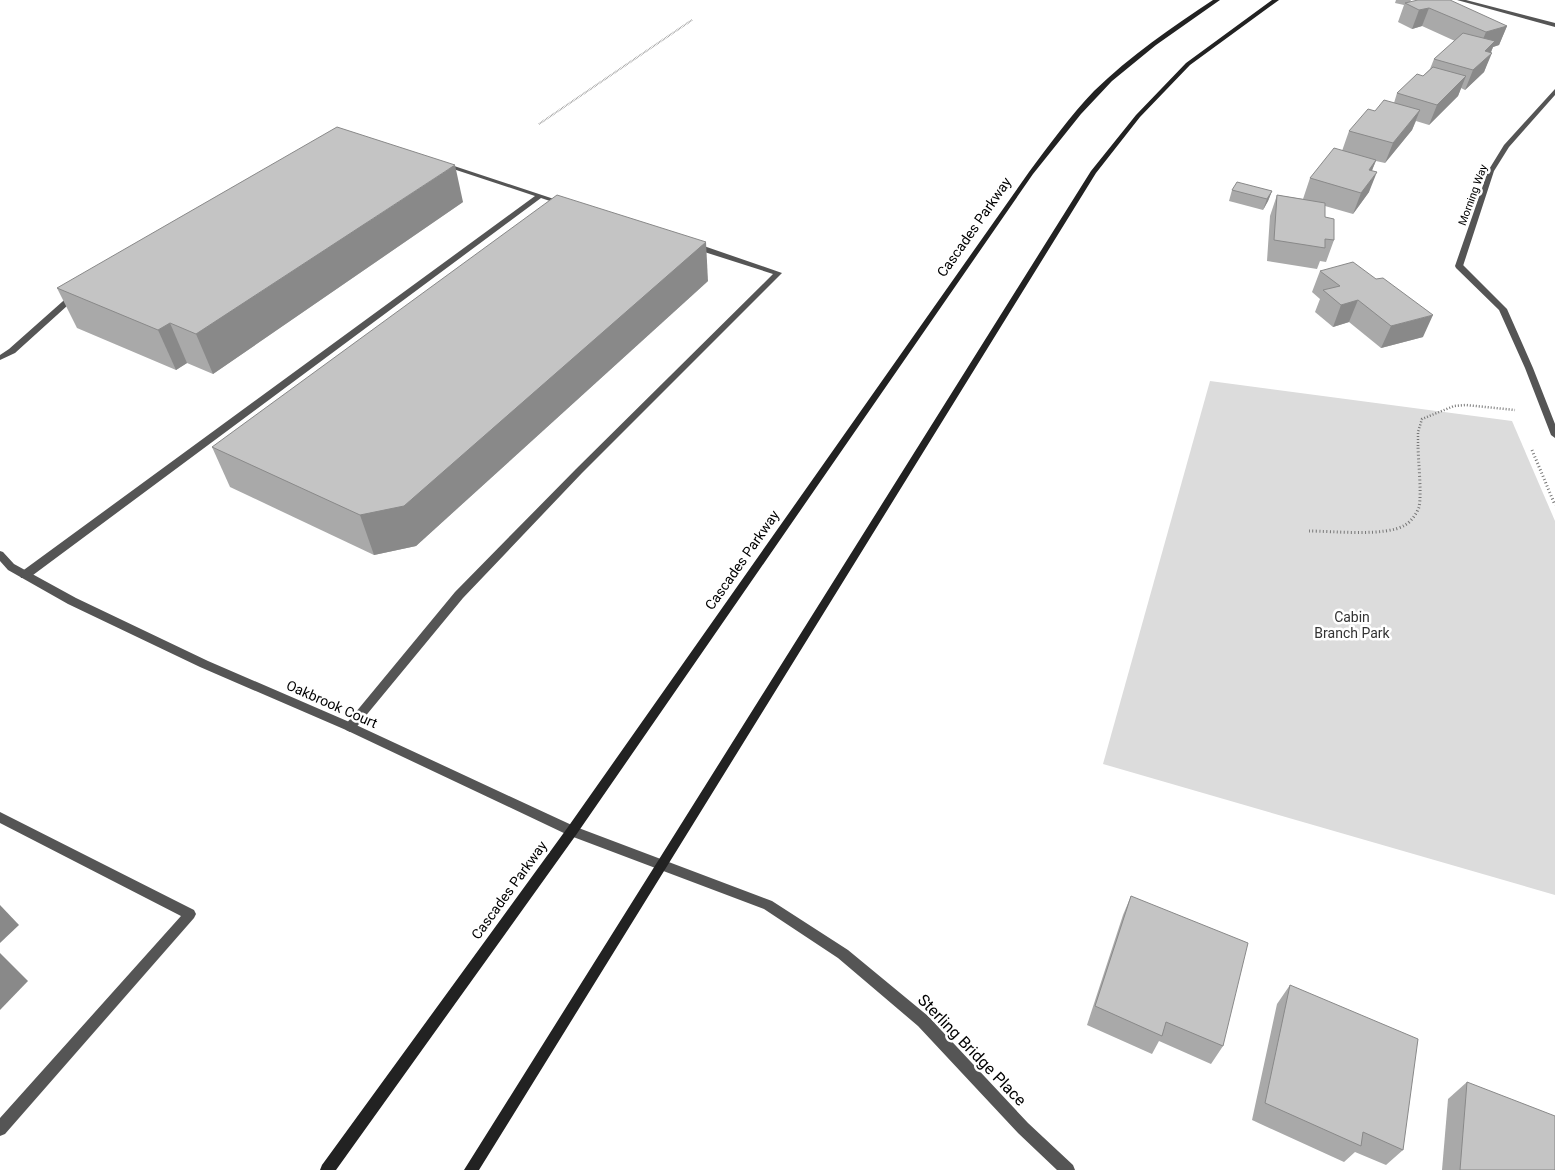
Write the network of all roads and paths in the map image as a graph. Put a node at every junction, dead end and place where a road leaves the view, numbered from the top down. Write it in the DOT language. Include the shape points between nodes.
graph roads {
  1 [pos="1217,0"];
  2 [pos="1276,0"];
  3 [pos="1460,0"];
  4 [pos="692,20"];
  5 [pos="1555,25"];
  6 [pos="1555,91"];
  7 [pos="539,124"];
  8 [pos="439,163"];
  9 [pos="540,196"];
  10 [pos="568,205"];
  11 [pos="687,244"];
  12 [pos="79,292"];
  13 [pos="0,358"];
  14 [pos="1515,410"];
  15 [pos="1555,435"];
  16 [pos="1309,530"];
  17 [pos="0,554"];
  18 [pos="24,575"];
  19 [pos="350,727"];
  20 [pos="0,816"];
  21 [pos="572,831"];
  22 [pos="660,866"];
  23 [pos="0,1129"];
  24 [pos="327,1170"];
  25 [pos="471,1170"];
  26 [pos="1068,1170"];
  1 -- 21 [label="main road, Cascades Parkway" via="1139,54 1097,93 1069,125 1031,174"];
  2 -- 22 [label="main road" via="1188,64 1138,116 1093,172"];
  3 -- 5 [label="street"];
  4 -- 7 [label="path"];
  6 -- 15 [label="street, Morning Way" via="1506,146 1491,171 1459,266 1503,309"];
  8 -- 9 [label="street"];
  9 -- 10 [label="street"];
  9 -- 18 [label="street"];
  11 -- 19 [label="street" via="778,273 459,595"];
  12 -- 13 [label="street"];
  14 -- 16 [label="path" via="1454,406 1422,419 1418,432 1419,506 1405,527"];
  17 -- 18 [label="street, Oakbrook Court" via="11,567"];
  18 -- 19 [label="street, Oakbrook Court" via="195,660"];
  19 -- 21 [label="street, Oakbrook Court"];
  20 -- 23 [label="street" via="190,914"];
  21 -- 22 [label="street, Oakbrook Court"];
  21 -- 24 [label="main road, Cascades Parkway"];
  22 -- 25 [label="main road"];
  22 -- 26 [label="street, Sterling Bridge Place" via="768,905 844,954 923,1021 1023,1128"];
}
